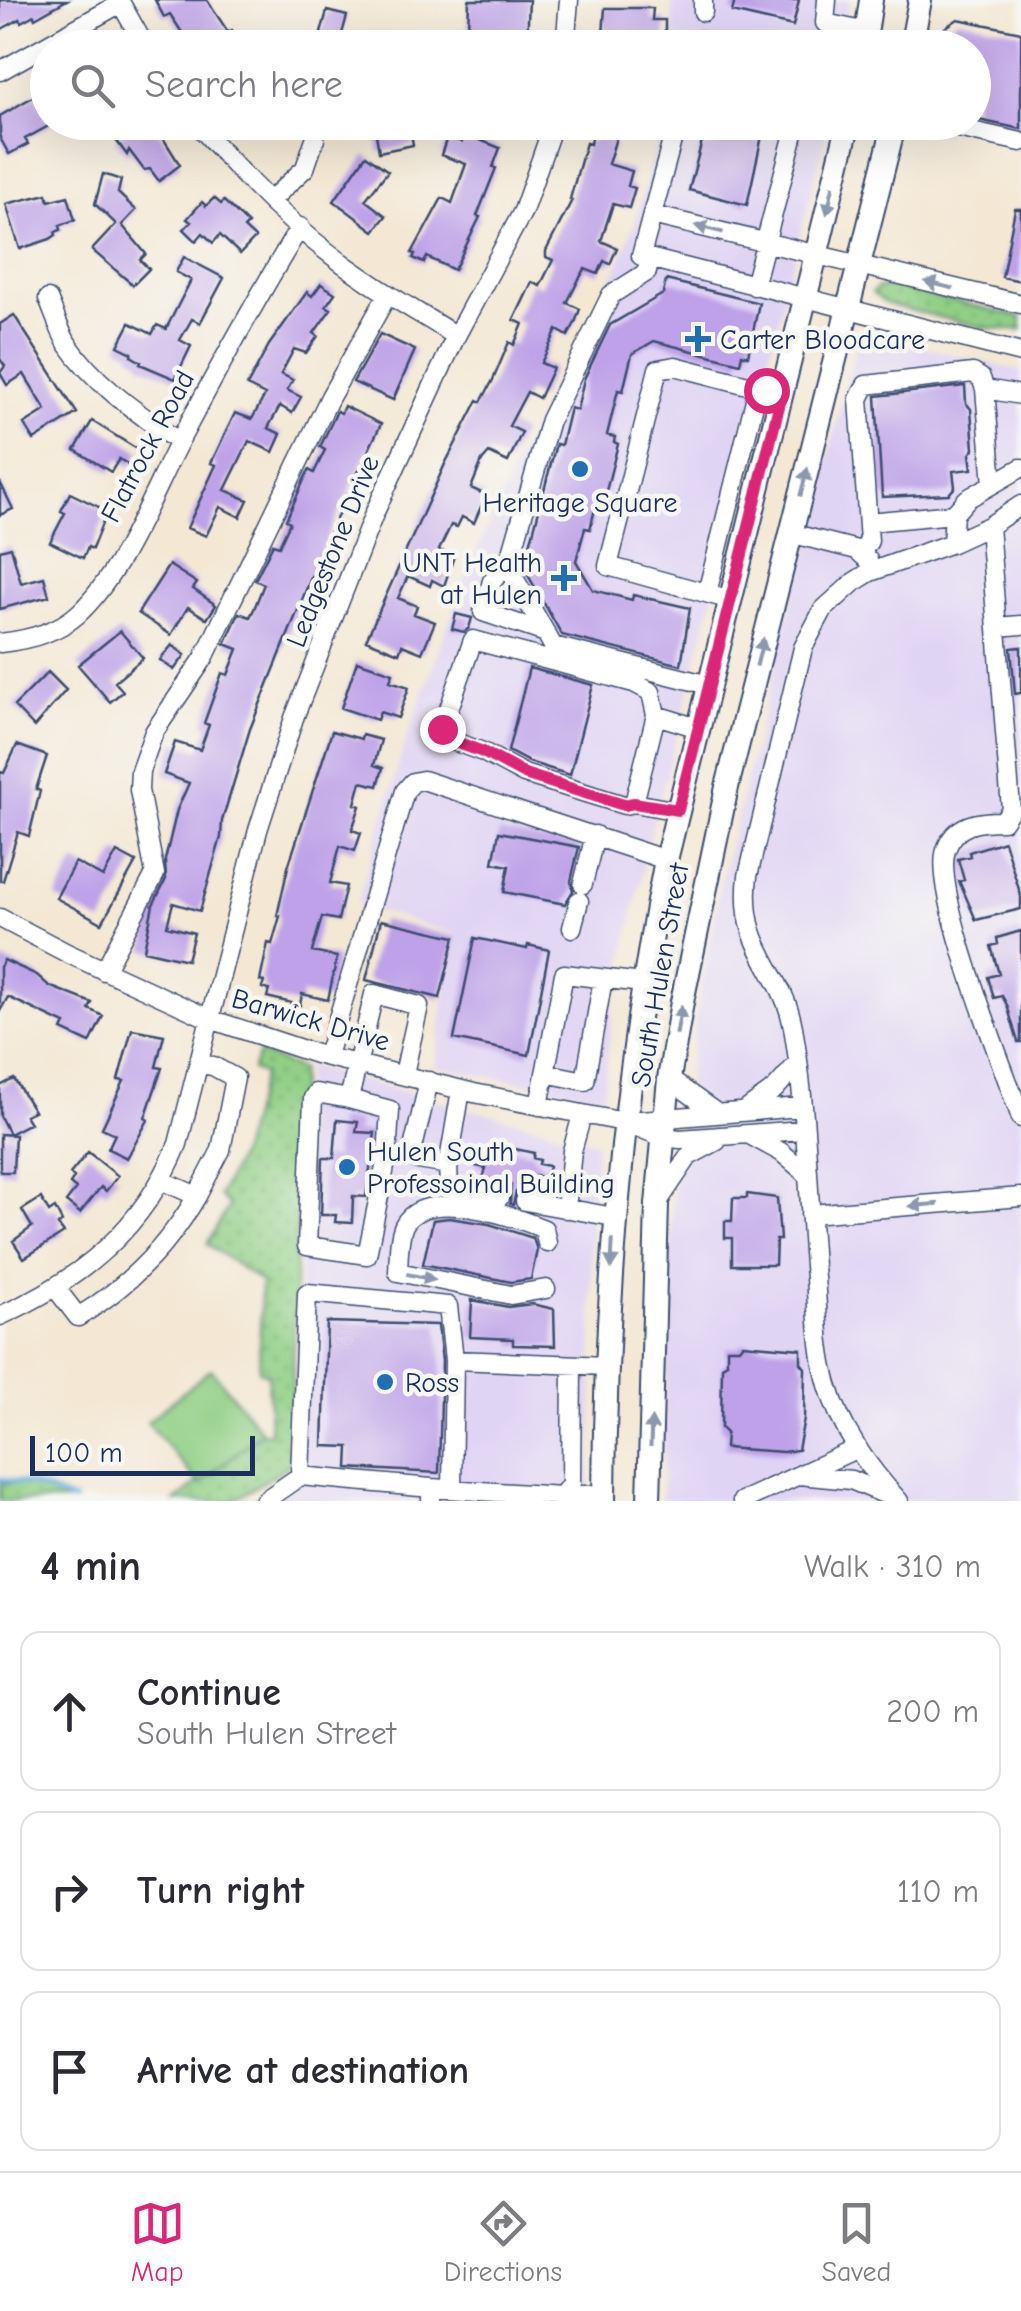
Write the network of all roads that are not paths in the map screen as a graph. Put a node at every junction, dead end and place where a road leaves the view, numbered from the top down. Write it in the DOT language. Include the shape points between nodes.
graph roads {
  1 [pos="568,0"];
  2 [pos="827,0"];
  3 [pos="871,0"];
  4 [pos="920,0"];
  5 [pos="120,2"];
  6 [pos="71,30"];
  7 [pos="136,30"];
  8 [pos="566,30"];
  9 [pos="843,30"];
  10 [pos="867,30"];
  11 [pos="914,30"];
  12 [pos="30,54"];
  13 [pos="0,71"];
  14 [pos="991,135"];
  15 [pos="213,140"];
  16 [pos="315,140"];
  17 [pos="548,140"];
  18 [pos="672,140"];
  19 [pos="792,140"];
  20 [pos="845,140"];
  21 [pos="890,140"];
  22 [pos="1021,142"];
  23 [pos="270,201"];
  24 [pos="652,215"];
  25 [pos="300,227"];
  26 [pos="766,243"];
  27 [pos="817,255"];
  28 [pos="649,259"];
  29 [pos="858,265"];
  30 [pos="754,286"];
  31 [pos="388,294"];
  32 [pos="48,299"];
  33 [pos="806,299"];
  34 [pos="1021,304"];
  35 [pos="847,310"];
  36 [pos="456,336"];
  37 [pos="1021,352"];
  38 [pos="758,388"];
  39 [pos="985,389"];
  40 [pos="782,394"];
  41 [pos="1021,395"];
  42 [pos="179,442"];
  43 [pos="1021,468"];
  44 [pos="993,484"];
  45 [pos="1021,505"];
  46 [pos="729,508"];
  47 [pos="753,513"];
  48 [pos="954,514"];
  49 [pos="868,522"];
  50 [pos="989,526"];
  51 [pos="790,533"];
  52 [pos="952,543"];
  53 [pos="862,552"];
  54 [pos="509,563"];
  55 [pos="875,570"];
  56 [pos="708,594"];
  57 [pos="731,600"];
  58 [pos="771,610"];
  59 [pos="1021,624"];
  60 [pos="997,627"];
  61 [pos="546,633"];
  62 [pos="0,643"];
  63 [pos="709,685"];
  64 [pos="656,716"];
  65 [pos="698,728"];
  66 [pos="634,803"];
  67 [pos="678,810"];
  68 [pos="595,835"];
  69 [pos="666,860"];
  70 [pos="0,918"];
  71 [pos="572,928"];
  72 [pos="104,970"];
  73 [pos="603,979"];
  74 [pos="643,983"];
  75 [pos="210,1019"];
  76 [pos="328,1056"];
  77 [pos="356,1063"];
  78 [pos="200,1064"];
  79 [pos="797,1064"];
  80 [pos="545,1073"];
  81 [pos="404,1074"];
  82 [pos="670,1079"];
  83 [pos="430,1081"];
  84 [pos="461,1090"];
  85 [pos="349,1098"];
  86 [pos="539,1106"];
  87 [pos="801,1107"];
  88 [pos="744,1112"];
  89 [pos="719,1114"];
  90 [pos="582,1115"];
  91 [pos="1021,1118"];
  92 [pos="624,1122"];
  93 [pos="664,1126"];
  94 [pos="803,1130"];
  95 [pos="738,1135"];
  96 [pos="448,1166"];
  97 [pos="807,1174"];
  98 [pos="163,1182"];
  99 [pos="197,1196"];
  100 [pos="1021,1197"];
  101 [pos="498,1198"];
  102 [pos="525,1202"];
  103 [pos="657,1204"];
  104 [pos="566,1209"];
  105 [pos="810,1214"];
  106 [pos="614,1218"];
  107 [pos="546,1243"];
  108 [pos="55,1287"];
  109 [pos="546,1289"];
  110 [pos="0,1315"];
  111 [pos="454,1360"];
  112 [pos="572,1365"];
  113 [pos="608,1366"];
  114 [pos="858,1448"];
  115 [pos="794,1475"];
  116 [pos="300,1476"];
  117 [pos="452,1489"];
  118 [pos="431,1495"];
  119 [pos="649,1497"];
  120 [pos="562,1498"];
  121 [pos="604,1498"];
  122 [pos="264,1501"];
  123 [pos="742,1501"];
  124 [pos="899,1501"];
  1 -- 8 [label="street"];
  2 -- 9 [label="street" via="825,22"];
  3 -- 10 [label="main road"];
  4 -- 11 [label="main road"];
  5 -- 6 [label="street"];
  5 -- 7 [label="street"];
  12 -- 13 [label="street"];
  14 -- 22 [label="street"];
  15 -- 23 [label="street"];
  16 -- 23 [label="street" via="304,168"];
  17 -- 36 [label="street, Ledgestone Drive" via="523,211"];
  18 -- 24 [label="street"];
  19 -- 26 [label="street"];
  20 -- 27 [label="main road, South Hulen Street, one-way"];
  21 -- 29 [label="main road, South Hulen Street"];
  23 -- 25 [label="street"];
  26 -- 24 [label="street, one-way"];
  24 -- 28 [label="street" via="641,256"];
  25 -- 31 [label="street"];
  25 -- 42 [label="street, Flatrock Road"];
  26 -- 27 [label="street"];
  26 -- 30 [label="street"];
  27 -- 29 [label="street"];
  27 -- 33 [label="main road, South Hulen Street"];
  28 -- 30 [label="street"];
  28 -- 54 [label="street" via="647,272 611,295 550,420"];
  34 -- 29 [label="street, one-way"];
  29 -- 35 [label="main road, South Hulen Street"];
  30 -- 33 [label="street"];
  31 -- 36 [label="street"];
  31 -- 72 [label="street" via="330,397 204,658 154,732 139,790 155,874"];
  32 -- 42 [label="street" via="76,356 128,407"];
  33 -- 35 [label="street"];
  33 -- 40 [label="main road, South Hulen Street"];
  35 -- 37 [label="street"];
  51 -- 35 [label="main road, South Hulen Street, one-way"];
  36 -- 75 [label="street, Ledgestone Drive" via="374,514 294,718"];
  38 -- 40 [label="street"];
  38 -- 46 [label="street"];
  38 -- 56 [label="street" via="675,366 658,369 608,566"];
  39 -- 41 [label="street"];
  39 -- 44 [label="street"];
  39 -- 49 [label="street" via="973,373 862,388"];
  40 -- 47 [label="main road, South Hulen Street"];
  42 -- 62 [label="street, Flatrock Road" via="133,533 77,615 23,641"];
  43 -- 44 [label="street"];
  44 -- 48 [label="street"];
  45 -- 50 [label="street"];
  46 -- 47 [label="street"];
  46 -- 56 [label="street"];
  47 -- 57 [label="main road, South Hulen Street"];
  48 -- 49 [label="street"];
  48 -- 52 [label="street"];
  49 -- 53 [label="street" via="870,541"];
  50 -- 52 [label="street"];
  50 -- 60 [label="street"];
  51 -- 53 [label="street"];
  51 -- 58 [label="main road, South Hulen Street"];
  52 -- 55 [label="street"];
  53 -- 55 [label="street"];
  54 -- 61 [label="street"];
  54 -- 61 [label="street" via="492,581 482,612"];
  55 -- 79 [label="street" via="824,610 803,648 748,876 752,937 788,1010"];
  56 -- 57 [label="street"];
  57 -- 58 [label="main road"];
  57 -- 63 [label="main road, South Hulen Street"];
  82 -- 58 [label="main road, South Hulen Street, one-way" via="700,908"];
  59 -- 60 [label="street"];
  60 -- 91 [label="street" via="1011,810 1003,821 981,820 959,831 944,866 970,974"];
  61 -- 63 [label="street" via="554,646"];
  63 -- 65 [label="main road, South Hulen Street"];
  64 -- 65 [label="street"];
  64 -- 66 [label="street"];
  64 -- 66 [label="street" via="650,692 634,683 473,640 442,729 442,737 524,774"];
  65 -- 67 [label="main road, South Hulen Street"];
  66 -- 67 [label="street"];
  67 -- 69 [label="main road, South Hulen Street"];
  68 -- 69 [label="street"];
  68 -- 71 [label="street"];
  68 -- 76 [label="street" via="413,782 404,791 375,884"];
  69 -- 74 [label="main road, South Hulen Street"];
  70 -- 72 [label="street, Barwick Drive"];
  72 -- 75 [label="street, Barwick Drive"];
  73 -- 74 [label="street"];
  73 -- 80 [label="street" via="564,974"];
  73 -- 80 [label="street" via="585,1081"];
  74 -- 92 [label="main road, South Hulen Street"];
  75 -- 76 [label="street, Barwick Drive"];
  75 -- 78 [label="street, Ledgestone Drive"];
  76 -- 77 [label="street, Barwick Drive"];
  77 -- 81 [label="street, Barwick Drive"];
  77 -- 81 [label="street" via="374,994 419,1006"];
  77 -- 85 [label="street"];
  78 -- 98 [label="street, Ledgestone Drive"];
  78 -- 99 [label="street" via="235,1078 221,1150"];
  79 -- 87 [label="street"];
  79 -- 88 [label="street"];
  80 -- 86 [label="street"];
  81 -- 83 [label="street, Barwick Drive"];
  82 -- 89 [label="street"];
  82 -- 93 [label="main road, South Hulen Street"];
  83 -- 84 [label="street, Barwick Drive"];
  83 -- 96 [label="street" via="413,1148 418,1160"];
  84 -- 86 [label="street, Barwick Drive"];
  84 -- 96 [label="street"];
  85 -- 85 [label="street" via="390,1110 367,1254 308,1246 313,1098"];
  86 -- 90 [label="street, Barwick Drive"];
  87 -- 88 [label="street"];
  87 -- 94 [label="street"];
  88 -- 89 [label="street"];
  89 -- 93 [label="street"];
  90 -- 92 [label="street, Barwick Drive"];
  90 -- 104 [label="street"];
  92 -- 93 [label="street, Barwick Drive"];
  92 -- 106 [label="main road, South Hulen Street"];
  93 -- 95 [label="street" via="680,1140"];
  93 -- 103 [label="main road, South Hulen Street"];
  94 -- 95 [label="street"];
  94 -- 97 [label="street"];
  95 -- 97 [label="street" via="781,1152"];
  95 -- 103 [label="street" via="689,1156"];
  96 -- 101 [label="street" via="449,1186 461,1194"];
  97 -- 105 [label="street"];
  98 -- 99 [label="street"];
  98 -- 108 [label="street, Ledgestone Drive" via="102,1254"];
  99 -- 108 [label="street" via="165,1244 84,1314 78,1317"];
  100 -- 105 [label="street, one-way"];
  102 -- 104 [label="street"];
  119 -- 103 [label="main road, South Hulen Street, one-way"];
  104 -- 106 [label="street"];
  105 -- 114 [label="street" via="823,1364"];
  106 -- 113 [label="main road, South Hulen Street, one-way"];
  107 -- 109 [label="street, one-way" via="544,1228 510,1214 435,1205 412,1214 402,1228 398,1272 510,1296"];
  108 -- 110 [label="street, Ledgestone Drive"];
  111 -- 112 [label="street"];
  111 -- 116 [label="street" via="448,1306 307,1293"];
  111 -- 117 [label="street"];
  112 -- 113 [label="street"];
  112 -- 120 [label="street" via="570,1483"];
  113 -- 121 [label="main road, South Hulen Street"];
  114 -- 115 [label="street"];
  114 -- 124 [label="street"];
  115 -- 123 [label="street"];
  115 -- 124 [label="street" via="851,1480"];
  116 -- 118 [label="street"];
  116 -- 122 [label="street"];
  117 -- 118 [label="street"];
  117 -- 120 [label="street"];
  119 -- 121 [label="main road"];
  120 -- 121 [label="street"];
}
